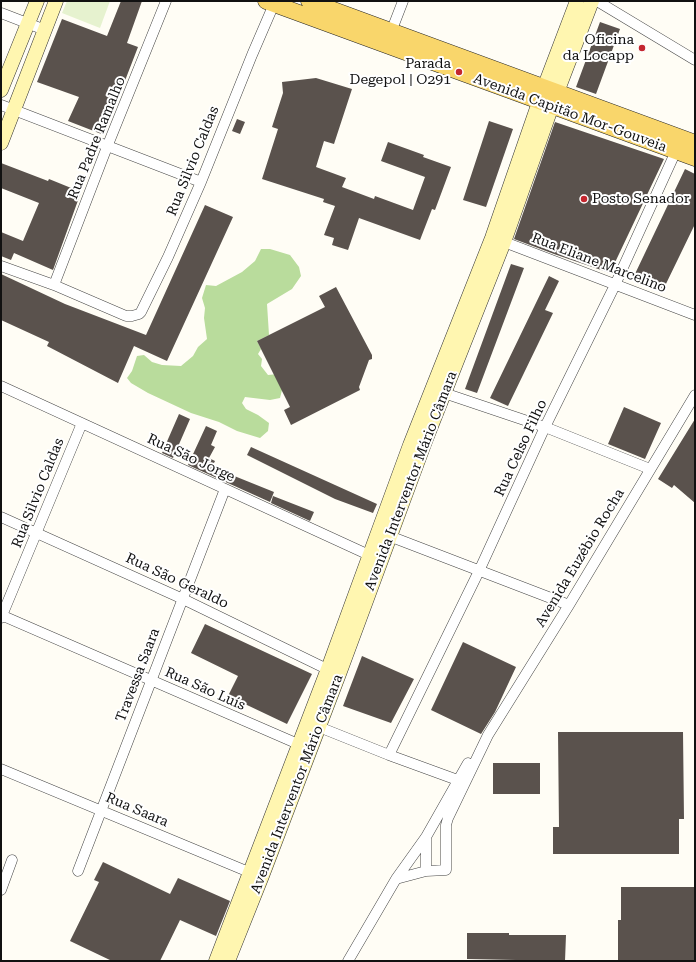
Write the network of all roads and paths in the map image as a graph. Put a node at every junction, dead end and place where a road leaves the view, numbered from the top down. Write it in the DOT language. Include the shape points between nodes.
graph roads {
  1 [pos="37,1"];
  2 [pos="56,1"];
  3 [pos="166,1"];
  4 [pos="308,1"];
  5 [pos="403,1"];
  6 [pos="577,1"];
  7 [pos="592,1"];
  8 [pos="597,1"];
  9 [pos="270,2"];
  10 [pos="1,12"];
  11 [pos="28,23"];
  12 [pos="45,30"];
  13 [pos="391,32"];
  14 [pos="695,60"];
  15 [pos="1,90"];
  16 [pos="548,97"];
  17 [pos="8,108"];
  18 [pos="695,143"];
  19 [pos="1,144"];
  20 [pos="107,147"];
  21 [pos="676,151"];
  22 [pos="695,158"];
  23 [pos="200,182"];
  24 [pos="498,240"];
  25 [pos="1,266"];
  26 [pos="54,285"];
  27 [pos="615,285"];
  28 [pos="695,315"];
  29 [pos="1,386"];
  30 [pos="438,392"];
  31 [pos="695,395"];
  32 [pos="82,423"];
  33 [pos="546,427"];
  34 [pos="650,469"];
  35 [pos="225,489"];
  36 [pos="1,517"];
  37 [pos="37,532"];
  38 [pos="384,534"];
  39 [pos="369,555"];
  40 [pos="479,571"];
  41 [pos="182,599"];
  42 [pos="569,605"];
  43 [pos="1,616"];
  44 [pos="333,672"];
  45 [pos="151,680"];
  46 [pos="313,725"];
  47 [pos="304,747"];
  48 [pos="389,755"];
  49 [pos="1,769"];
  50 [pos="461,781"];
  51 [pos="102,810"];
  52 [pos="426,837"];
  53 [pos="12,860"];
  54 [pos="78,871"];
  55 [pos="426,871"];
  56 [pos="256,875"];
  57 [pos="396,879"];
  58 [pos="1,890"];
  59 [pos="216,961"];
  60 [pos="228,961"];
  61 [pos="348,961"];
  1 -- 11 [label="main road"];
  2 -- 12 [label="main road"];
  3 -- 20 [label="street, Rua Padre Ramalho"];
  4 -- 13 [label="main road, Avenida Capitão Mor-Gouveia"];
  5 -- 13 [label="street"];
  6 -- 16 [label="main road, Avenida Interventor Mário Câmara"];
  7 -- 16 [label="main road, Avenida Interventor Mário Câmara"];
  8 -- 14 [label="street"];
  9 -- 16 [label="main road, Avenida Capitão Mor-Gouveia"];
  9 -- 23 [label="street, Rua Silvio Caldas" via="252,55"];
  10 -- 11 [label="street"];
  11 -- 12 [label="street"];
  11 -- 15 [label="main road"];
  12 -- 17 [label="main road"];
  13 -- 16 [label="main road, Avenida Capitão Mor-Gouveia"];
  16 -- 18 [label="main road, Avenida Capitão Mor-Gouveia"];
  16 -- 21 [label="main road, Avenida Capitão Mor-Gouveia"];
  16 -- 24 [label="main road, Avenida Interventor Mário Câmara"];
  17 -- 19 [label="main road"];
  17 -- 20 [label="street"];
  20 -- 23 [label="street"];
  20 -- 26 [label="street, Rua Padre Ramalho"];
  21 -- 22 [label="main road, Avenida Capitão Mor-Gouveia"];
  21 -- 27 [label="street, Rua Celso Filho"];
  23 -- 26 [label="street, Rua Silvio Caldas" via="168,257 141,312 136,316 126,316"];
  24 -- 27 [label="street, Rua Eliane Marcelino"];
  24 -- 30 [label="main road, Avenida Interventor Mário Câmara"];
  25 -- 26 [label="street"];
  27 -- 28 [label="street, Rua Eliane Marcelino"];
  27 -- 33 [label="street, Rua Celso Filho"];
  29 -- 32 [label="street, Rua São Jorge"];
  30 -- 33 [label="street"];
  30 -- 38 [label="main road, Avenida Interventor Mário Câmara"];
  31 -- 34 [label="street, Avenida Euzébio Rocha"];
  32 -- 35 [label="street, Rua São Jorge"];
  32 -- 37 [label="street, Rua Silvio Caldas"];
  33 -- 34 [label="street"];
  33 -- 40 [label="street, Rua Celso Filho"];
  34 -- 42 [label="street, Avenida Euzébio Rocha"];
  35 -- 39 [label="street, Rua São Jorge"];
  35 -- 41 [label="street, Travessa Saara"];
  36 -- 37 [label="street, Rua São Geraldo"];
  37 -- 41 [label="street, Rua São Geraldo"];
  37 -- 43 [label="street, Rua Silvio Caldas"];
  38 -- 39 [label="main road, Avenida Interventor Mário Câmara"];
  38 -- 40 [label="street"];
  38 -- 44 [label="main road, Avenida Interventor Mário Câmara"];
  39 -- 44 [label="main road, Avenida Interventor Mário Câmara"];
  40 -- 42 [label="street"];
  40 -- 48 [label="street, Rua Celso Filho"];
  41 -- 44 [label="street, Rua São Geraldo"];
  41 -- 45 [label="street, Travessa Saara"];
  42 -- 50 [label="street, Avenida Euzébio Rocha"];
  43 -- 45 [label="street, Rua São Luís"];
  44 -- 46 [label="main road, Avenida Interventor Mário Câmara"];
  45 -- 47 [label="street, Rua São Luís"];
  45 -- 51 [label="street, Travessa Saara"];
  46 -- 47 [label="main road, Avenida Interventor Mário Câmara"];
  46 -- 48 [label="street"];
  47 -- 56 [label="main road, Avenida Interventor Mário Câmara"];
  48 -- 50 [label="street"];
  49 -- 51 [label="street, Rua Saara"];
  50 -- 52 [label="street, Avenida Euzébio Rocha"];
  50 -- 55 [label="street, Avenida Euzébio Rocha" via="446,825 446,870"];
  51 -- 54 [label="street, Travessa Saara"];
  51 -- 56 [label="street, Rua Saara"];
  52 -- 55 [label="street"];
  52 -- 57 [label="street, Avenida Euzébio Rocha"];
  53 -- 58 [label="street"];
  55 -- 57 [label="street, Avenida Euzébio Rocha"];
  56 -- 59 [label="main road, Avenida Interventor Mário Câmara"];
  56 -- 60 [label="main road, Avenida Interventor Mário Câmara"];
  57 -- 61 [label="street, Avenida Euzébio Rocha"];
}
